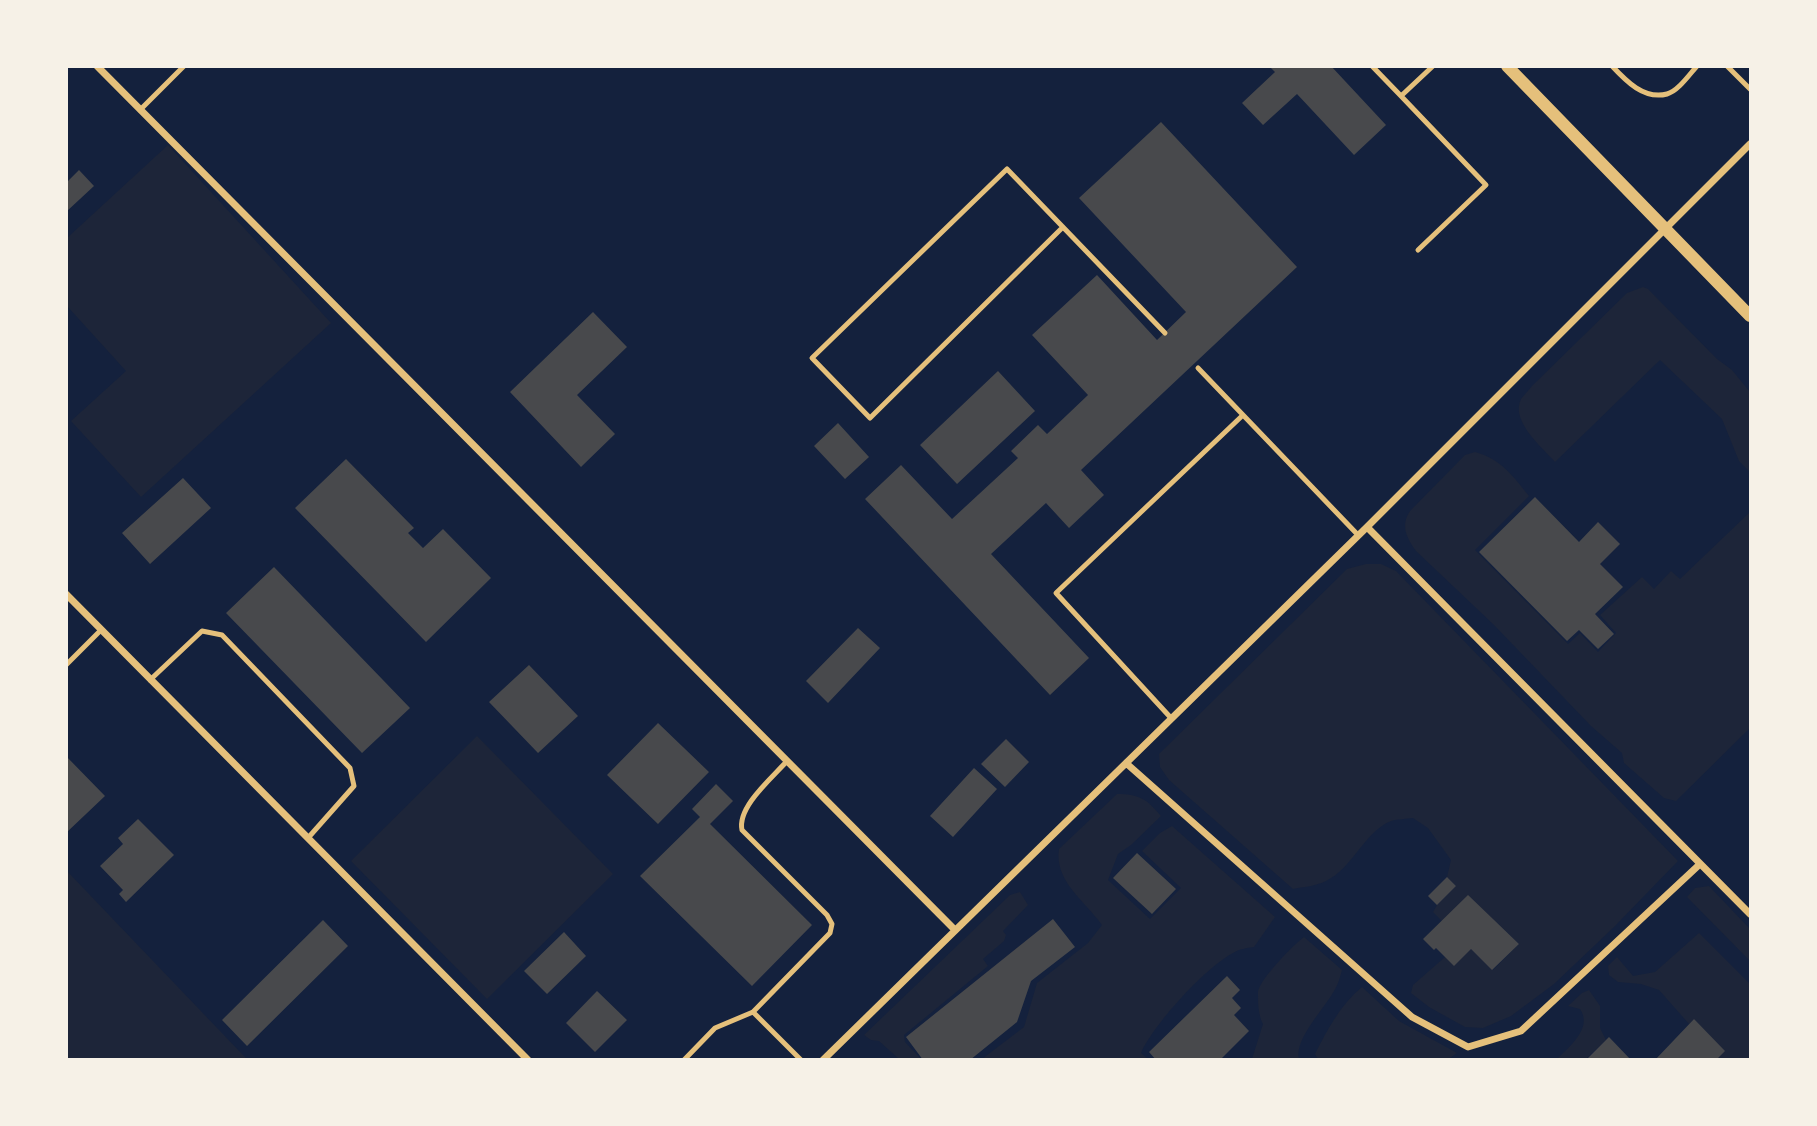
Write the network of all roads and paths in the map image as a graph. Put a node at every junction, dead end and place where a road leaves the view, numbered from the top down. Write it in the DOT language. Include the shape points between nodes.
graph roads {
  1 [pos="97,66"];
  2 [pos="184,66"];
  3 [pos="1373,66"];
  4 [pos="1433,66"];
  5 [pos="1507,66"];
  6 [pos="1612,66"];
  7 [pos="1696,66"];
  8 [pos="1727,66"];
  9 [pos="1751,89"];
  10 [pos="1401,96"];
  11 [pos="140,110"];
  12 [pos="1751,144"];
  13 [pos="1063,227"];
  14 [pos="1665,229"];
  15 [pos="1418,250"];
  16 [pos="1751,316"];
  17 [pos="1165,333"];
  18 [pos="1198,368"];
  19 [pos="1243,415"];
  20 [pos="1367,527"];
  21 [pos="1357,535"];
  22 [pos="66,594"];
  23 [pos="101,630"];
  24 [pos="66,665"];
  25 [pos="150,680"];
  26 [pos="1171,718"];
  27 [pos="787,761"];
  28 [pos="1126,763"];
  29 [pos="308,838"];
  30 [pos="1700,864"];
  31 [pos="1751,914"];
  32 [pos="955,930"];
  33 [pos="753,1012"];
  34 [pos="528,1059"];
  35 [pos="684,1059"];
  36 [pos="801,1059"];
  37 [pos="823,1059"];
  1 -- 11 [label="street"];
  2 -- 11 [label="lane"];
  3 -- 10 [label="lane"];
  4 -- 10 [label="lane"];
  5 -- 14 [label="street"];
  6 -- 7 [label="lane" via="1630,85 1648,93 1667,94"];
  8 -- 9 [label="lane"];
  10 -- 15 [label="lane" via="1486,185"];
  11 -- 27 [label="street"];
  12 -- 14 [label="street"];
  13 -- 13 [label="lane" via="1007,169 812,358 870,418"];
  13 -- 17 [label="lane"];
  14 -- 16 [label="street"];
  14 -- 20 [label="street"];
  18 -- 19 [label="lane"];
  19 -- 21 [label="lane"];
  19 -- 26 [label="lane" via="1056,593"];
  20 -- 21 [label="street"];
  20 -- 30 [label="street"];
  21 -- 26 [label="street"];
  22 -- 23 [label="street"];
  23 -- 24 [label="lane"];
  23 -- 25 [label="street"];
  25 -- 29 [label="street"];
  25 -- 29 [label="lane" via="202,631 222,635 351,768 354,786"];
  26 -- 28 [label="street"];
  27 -- 32 [label="street"];
  27 -- 33 [label="lane" via="744,811 742,830 832,924 830,933"];
  28 -- 30 [label="street" via="1412,1017 1468,1047 1521,1031"];
  28 -- 32 [label="street"];
  29 -- 34 [label="street"];
  30 -- 31 [label="street"];
  32 -- 37 [label="street"];
  33 -- 35 [label="lane" via="715,1028"];
  33 -- 36 [label="lane"];
}
